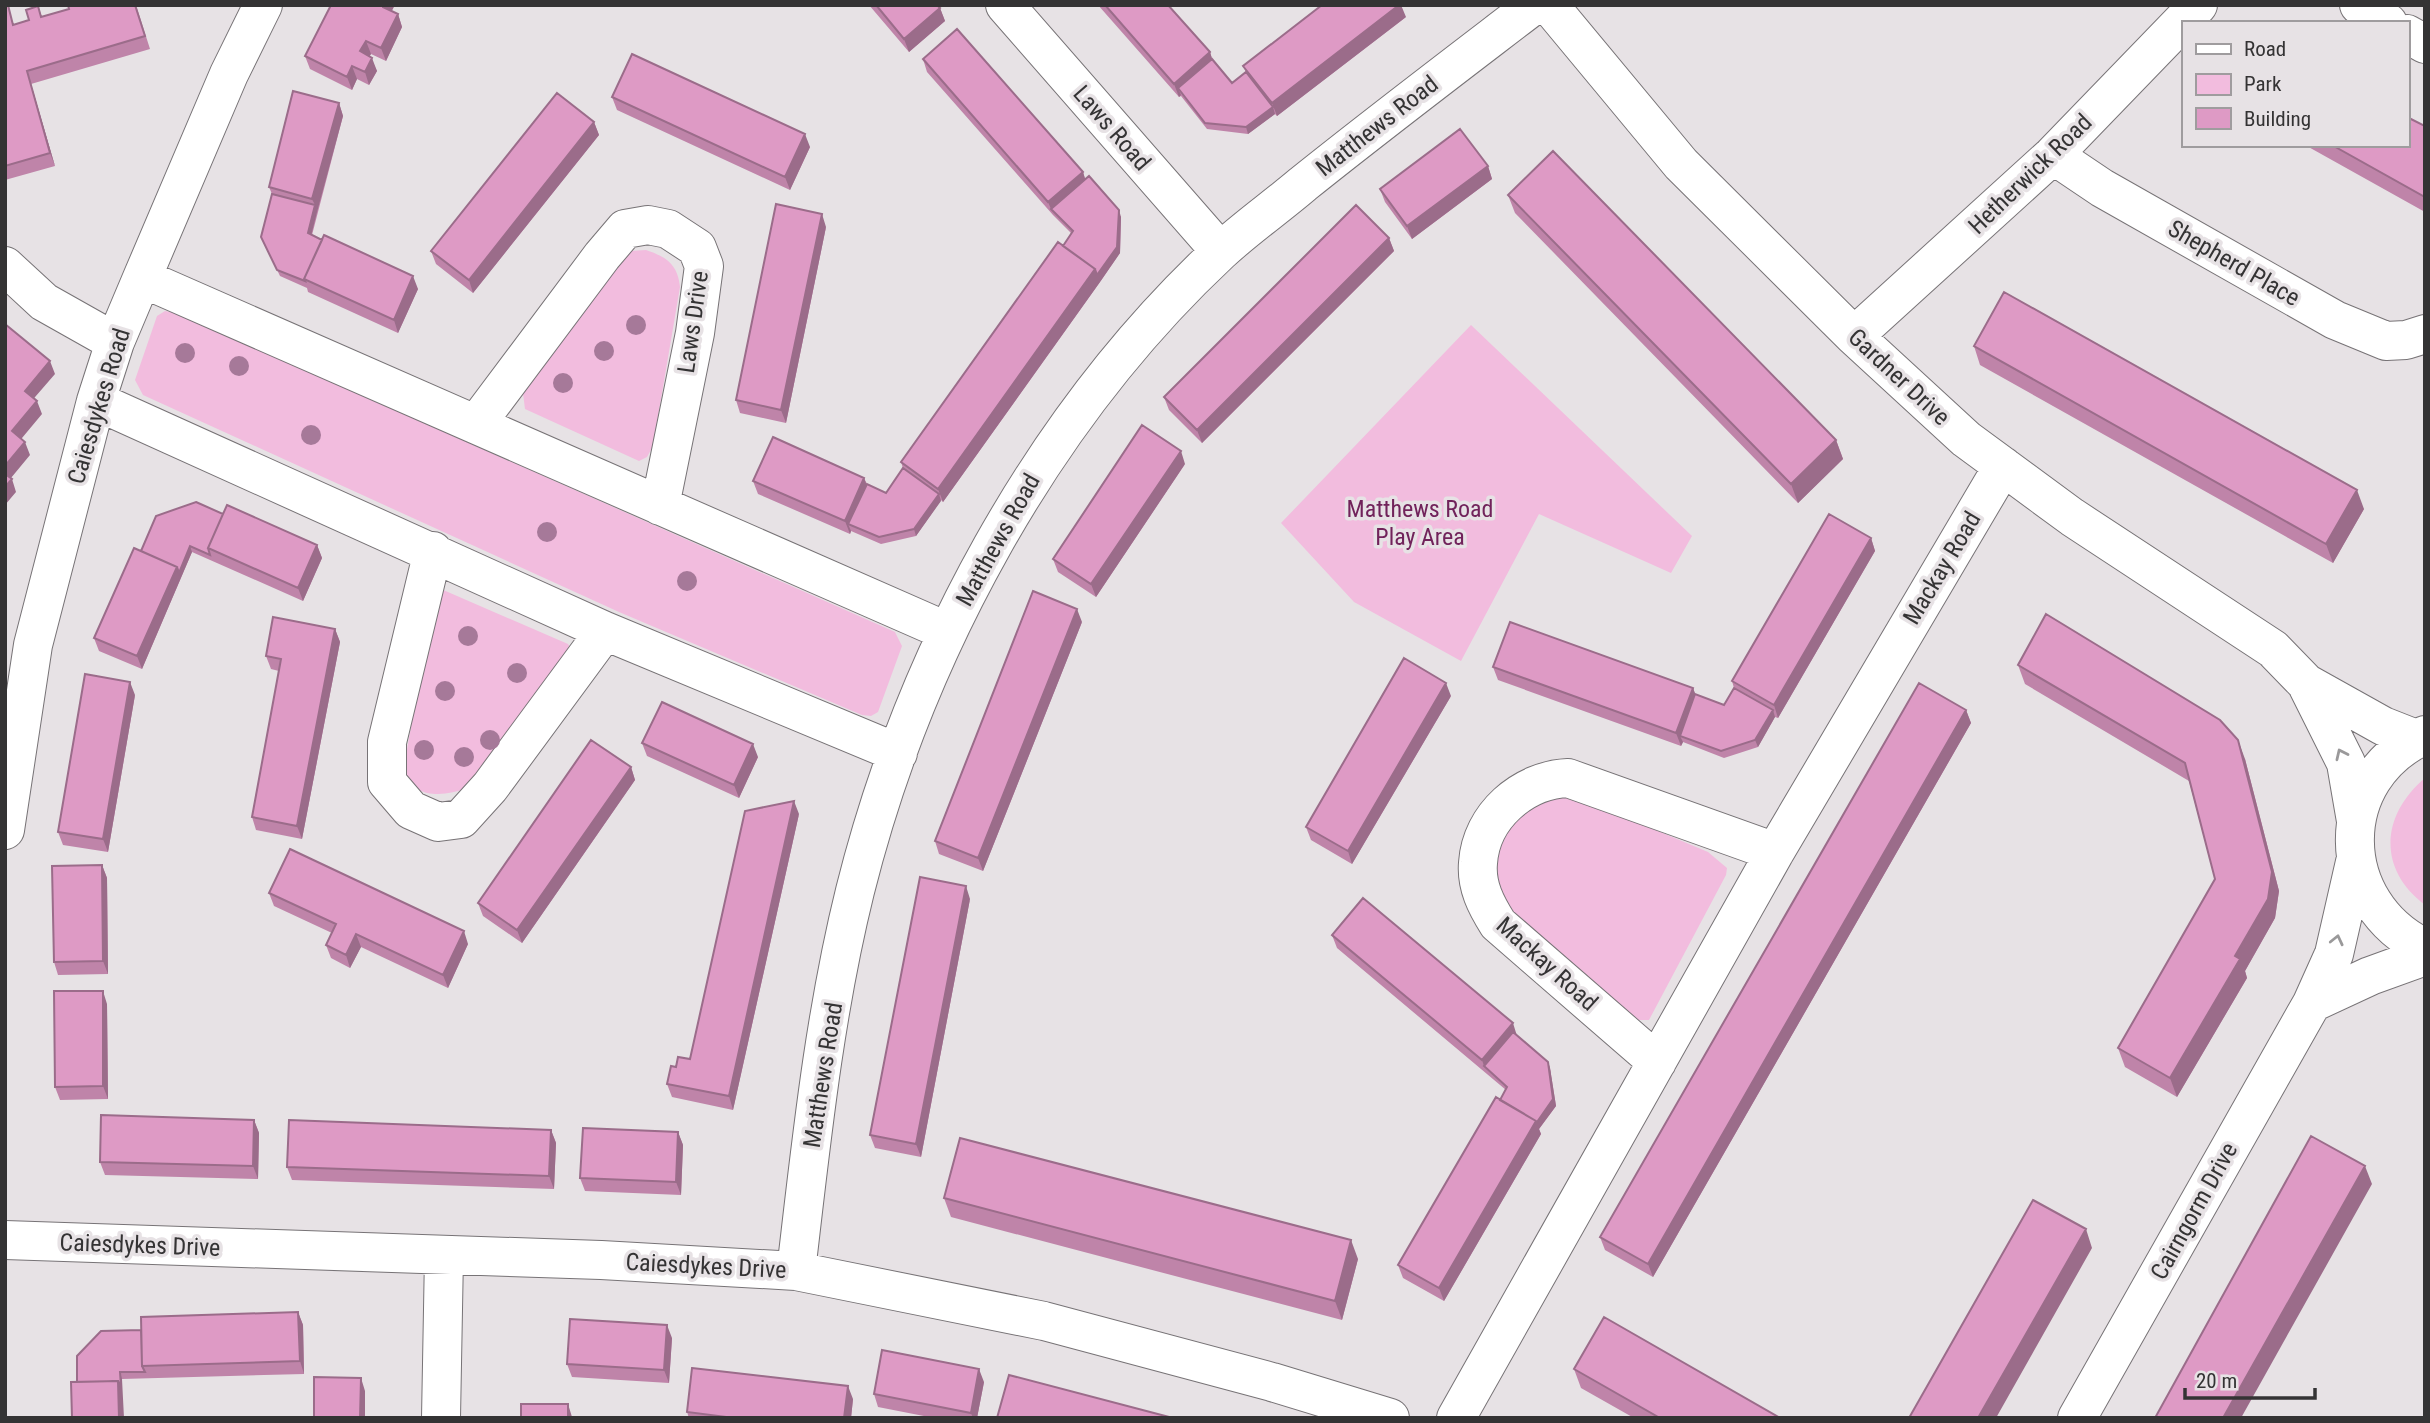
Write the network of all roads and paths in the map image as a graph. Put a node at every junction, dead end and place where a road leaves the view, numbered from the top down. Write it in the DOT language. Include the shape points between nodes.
graph roads {
  1 [pos="263,5"];
  2 [pos="1004,5"];
  3 [pos="1534,5"];
  4 [pos="1549,5"];
  5 [pos="2198,5"];
  6 [pos="2359,5"];
  7 [pos="2183,21"];
  8 [pos="2385,21"];
  9 [pos="2182,22"];
  10 [pos="2409,35"];
  11 [pos="2425,44"];
  12 [pos="2053,155"];
  13 [pos="1220,251"];
  14 [pos="5,266"];
  15 [pos="142,278"];
  16 [pos="2425,334"];
  17 [pos="1854,336"];
  18 [pos="115,342"];
  19 [pos="96,401"];
  20 [pos="477,424"];
  21 [pos="2004,466"];
  22 [pos="660,506"];
  23 [pos="433,551"];
  24 [pos="605,631"];
  25 [pos="946,631"];
  26 [pos="2306,683"];
  27 [pos="2420,737"];
  28 [pos="898,753"];
  29 [pos="2356,821"];
  30 [pos="5,830"];
  31 [pos="1775,852"];
  32 [pos="2356,862"];
  33 [pos="2425,948"];
  34 [pos="2425,956"];
  35 [pos="2312,1003"];
  36 [pos="1657,1062"];
  37 [pos="5,1240"];
  38 [pos="444,1255"];
  39 [pos="796,1271"];
  40 [pos="442,1418"];
  41 [pos="1390,1418"];
  42 [pos="1456,1418"];
  43 [pos="2077,1418"];
  1 -- 15 [label="street, Caiesdykes Road"];
  2 -- 13 [label="street, Laws Road"];
  3 -- 13 [label="street, Matthews Road"];
  4 -- 17 [label="street, Gardner Drive" via="1681,164"];
  5 -- 7 [label="street, Hetherwick Road"];
  6 -- 8 [label="street"];
  9 -- 12 [label="street, Hetherwick Road"];
  10 -- 11 [label="street"];
  12 -- 16 [label="street, Shepherd Place" via="2102,188 2335,320 2386,341"];
  12 -- 17 [label="street, Hetherwick Road"];
  13 -- 25 [label="street, Matthews Road" via="1128,348 1035,472"];
  14 -- 18 [label="street" via="44,302"];
  15 -- 18 [label="street, Caiesdykes Road"];
  15 -- 20 [label="street"];
  17 -- 21 [label="street, Gardner Drive" via="1966,439"];
  18 -- 19 [label="street, Caiesdykes Road"];
  19 -- 23 [label="street"];
  19 -- 30 [label="street, Caiesdykes Road" via="33,645"];
  20 -- 22 [label="street"];
  20 -- 22 [label="street, Laws Drive" via="625,229 648,225 668,229 697,248 704,266"];
  21 -- 26 [label="street, Gardner Drive" via="2072,517 2273,649"];
  21 -- 31 [label="street, Mackay Road"];
  22 -- 25 [label="street"];
  23 -- 24 [label="street"];
  23 -- 24 [label="street" via="387,742 387,782 411,810 438,822 461,818 490,787"];
  24 -- 28 [label="street"];
  25 -- 28 [label="street, Matthews Road"];
  26 -- 27 [label="street, Gardner Drive" via="2383,726"];
  29 -- 26 [label="street, Gardner Drive, one-way" via="2346,763"];
  27 -- 29 [label="street" via="2381,769 2367,788"];
  28 -- 39 [label="street, Matthews Road" via="855,891 821,1068"];
  29 -- 32 [label="street"];
  31 -- 36 [label="street, Mackay Road"];
  31 -- 36 [label="street, Mackay Road" via="1568,778 1536,783 1518,793 1493,822 1478,862 1485,904 1497,924"];
  32 -- 33 [label="street" via="2365,892 2382,918"];
  35 -- 32 [label="street, Cairngorm Drive, one-way" via="2334,954"];
  34 -- 35 [label="street"];
  35 -- 43 [label="street, Cairngorm Drive"];
  36 -- 42 [label="street, Mackay Road"];
  37 -- 38 [label="street, Caiesdykes Drive"];
  38 -- 39 [label="street, Caiesdykes Drive"];
  38 -- 40 [label="street"];
  39 -- 41 [label="street, Caiesdykes Drive" via="1044,1321"];
}
